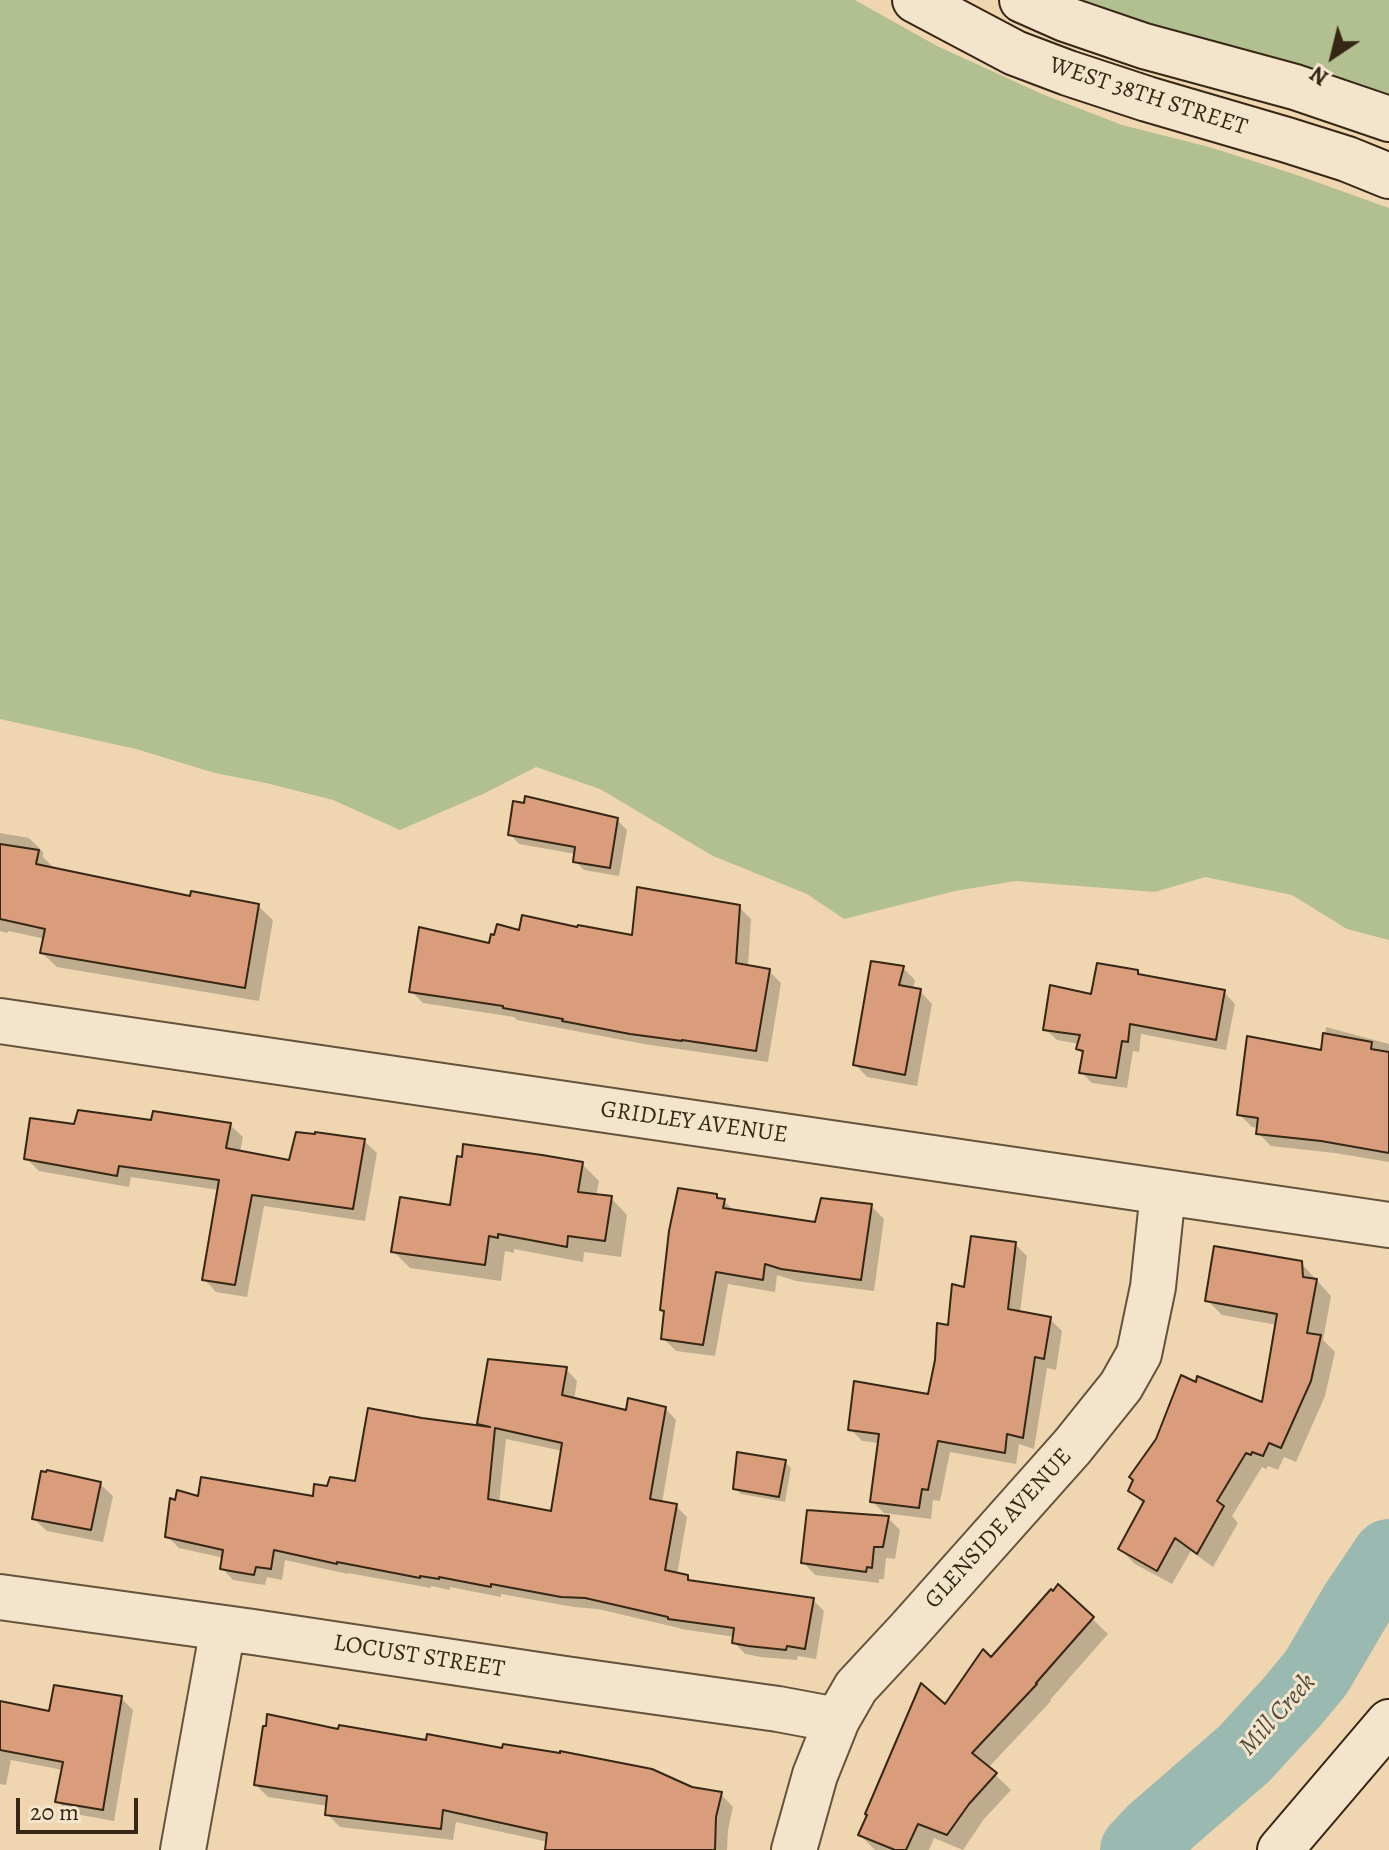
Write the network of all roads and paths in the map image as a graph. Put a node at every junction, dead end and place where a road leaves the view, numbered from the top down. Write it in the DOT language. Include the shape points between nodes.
graph roads {
  1 [pos="915,0"];
  2 [pos="1022,0"];
  3 [pos="1389,119"];
  4 [pos="1389,176"];
  5 [pos="0,1021"];
  6 [pos="1163,1192"];
  7 [pos="1389,1225"];
  8 [pos="0,1597"];
  9 [pos="223,1628"];
  10 [pos="837,1720"];
  11 [pos="1389,1722"];
  12 [pos="183,1850"];
  13 [pos="794,1850"];
  14 [pos="1280,1850"];
  1 -- 4 [label="street, WEST 38TH STREET" via="1015,53 1068,73"];
  2 -- 3 [label="street, WEST 38TH STREET" via="1144,46"];
  5 -- 6 [label="street, GRIDLEY AVENUE"];
  6 -- 7 [label="street, GRIDLEY AVENUE"];
  6 -- 10 [label="street, GLENSIDE AVENUE" via="1153,1287 1139,1354 1121,1386 856,1687"];
  8 -- 9 [label="street, LOCUST STREET"];
  9 -- 10 [label="street, LOCUST STREET"];
  9 -- 12 [label="street"];
  10 -- 13 [label="street, GLENSIDE AVENUE"];
  11 -- 14 [label="street"];
}
